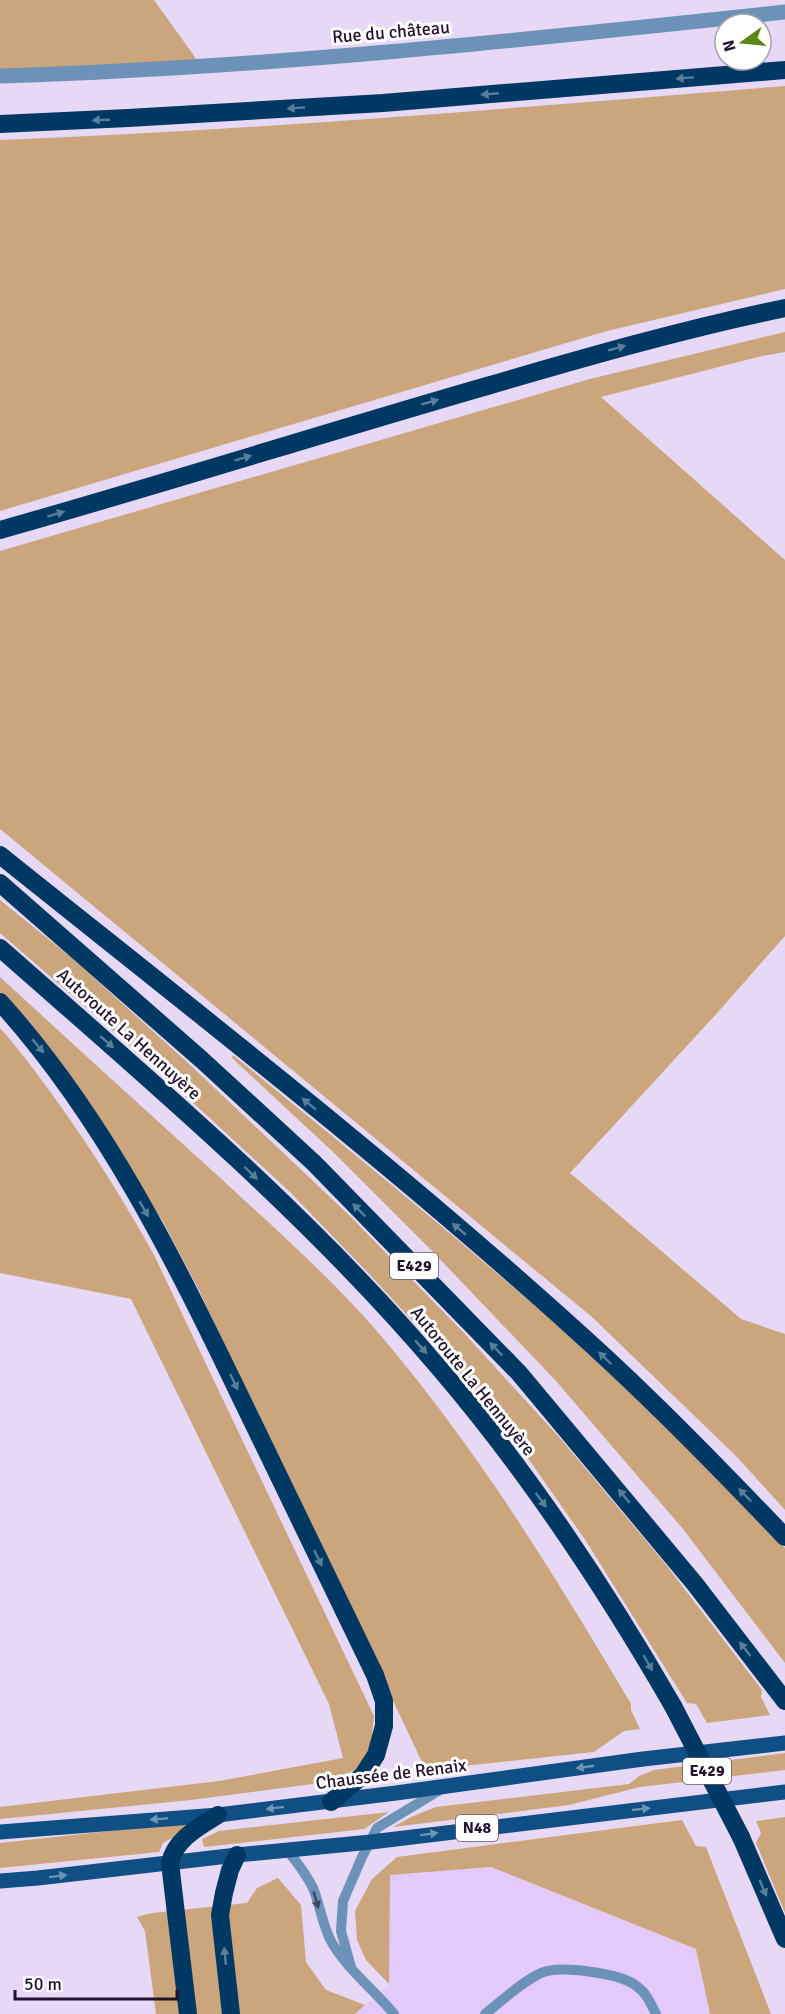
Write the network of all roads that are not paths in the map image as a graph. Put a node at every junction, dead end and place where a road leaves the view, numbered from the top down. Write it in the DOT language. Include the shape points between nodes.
graph roads {
  1 [pos="785,12"];
  2 [pos="785,70"];
  3 [pos="0,76"];
  4 [pos="0,124"];
  5 [pos="785,308"];
  6 [pos="0,530"];
  7 [pos="0,855"];
  8 [pos="0,883"];
  9 [pos="0,948"];
  10 [pos="0,1002"];
  11 [pos="785,1537"];
  12 [pos="783,1698"];
  13 [pos="785,1743"];
  14 [pos="445,1787"];
  15 [pos="785,1792"];
  16 [pos="331,1802"];
  17 [pos="218,1815"];
  18 [pos="0,1832"];
  19 [pos="371,1842"];
  20 [pos="286,1850"];
  21 [pos="237,1855"];
  22 [pos="170,1863"];
  23 [pos="0,1881"];
  24 [pos="785,1939"];
  25 [pos="351,1967"];
  26 [pos="188,2014"];
  27 [pos="231,2014"];
  28 [pos="394,2014"];
  29 [pos="485,2014"];
  30 [pos="656,2014"];
  1 -- 3 [label="street, Rue du château" via="361,56"];
  2 -- 4 [label="highway, one-way" via="383,103"];
  6 -- 5 [label="highway, one-way" via="632,344"];
  11 -- 7 [label="highway, one-way" via="583,1336 492,1256"];
  12 -- 8 [label="highway, Autoroute La Hennuyère / E429, one-way" via="695,1584 519,1373 314,1163"];
  9 -- 24 [label="highway, Autoroute La Hennuyère / E429, one-way, bridge" via="282,1201 441,1369 583,1558 627,1626 741,1837"];
  10 -- 16 [label="highway, one-way" via="71,1090 151,1221 196,1305 375,1675 384,1701 384,1726 376,1755 363,1775"];
  13 -- 14 [label="main road, Chaussée de Renaix, one-way"];
  14 -- 16 [label="main road, Chaussée de Renaix"];
  14 -- 19 [label="lane" via="377,1828"];
  19 -- 15 [label="main road, N48, one-way"];
  16 -- 17 [label="main road, Chaussée de Renaix, one-way"];
  17 -- 18 [label="main road, Chaussée de Renaix, one-way"];
  17 -- 22 [label="highway" via="187,1836 172,1854"];
  19 -- 20 [label="main road, N48"];
  19 -- 25 [label="lane" via="343,1901 341,1931"];
  20 -- 21 [label="main road, N48"];
  20 -- 25 [label="lane, one-way" via="302,1868 332,1942"];
  21 -- 22 [label="main road, N48"];
  27 -- 21 [label="highway, one-way" via="220,1915"];
  23 -- 22 [label="main road, N48, one-way"];
  22 -- 26 [label="highway"];
  25 -- 28 [label="lane"];
  29 -- 30 [label="lane" via="523,1983 543,1972 561,1970 599,1972 634,1983 647,1996"];
}
